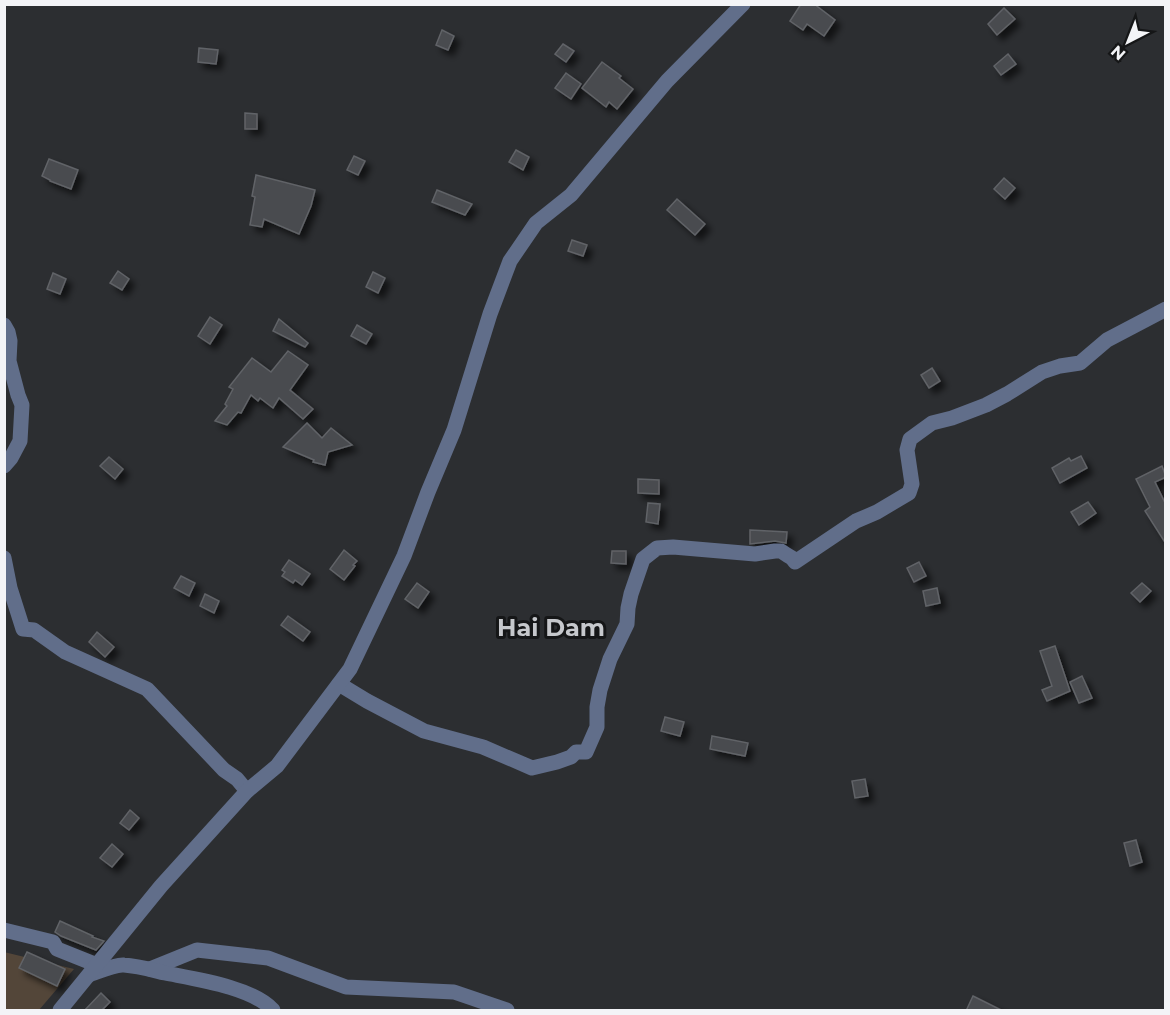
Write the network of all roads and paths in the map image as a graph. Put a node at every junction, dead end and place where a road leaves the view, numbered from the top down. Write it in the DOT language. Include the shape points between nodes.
graph roads {
  1 [pos="743,4"];
  2 [pos="1166,309"];
  3 [pos="4,325"];
  4 [pos="4,466"];
  5 [pos="4,558"];
  6 [pos="339,684"];
  7 [pos="247,791"];
  8 [pos="4,930"];
  9 [pos="150,969"];
  10 [pos="93,970"];
  11 [pos="60,1011"];
  12 [pos="273,1011"];
  13 [pos="507,1011"];
  1 -- 6 [label="street" via="668,81 571,195 536,223 510,261 454,430 404,556 350,669"];
  2 -- 6 [label="street" via="1107,340 1080,363 1042,372 986,405 932,423 910,439 909,493 856,521 795,562 781,551 755,554 657,548 643,559 631,594 627,624 600,690 597,727 586,752 532,768 483,747 424,731"];
  3 -- 4 [label="street" via="10,341 9,361 22,405 20,441"];
  5 -- 7 [label="street" via="23,629 34,630 65,652 147,689"];
  6 -- 7 [label="street" via="277,766"];
  7 -- 10 [label="street" via="161,886"];
  8 -- 10 [label="street" via="53,942 57,949"];
  9 -- 10 [label="street" via="122,964"];
  9 -- 12 [label="street" via="228,986 269,1005"];
  9 -- 13 [label="street" via="197,950 268,958 346,987 454,992"];
  10 -- 11 [label="street"];
}
